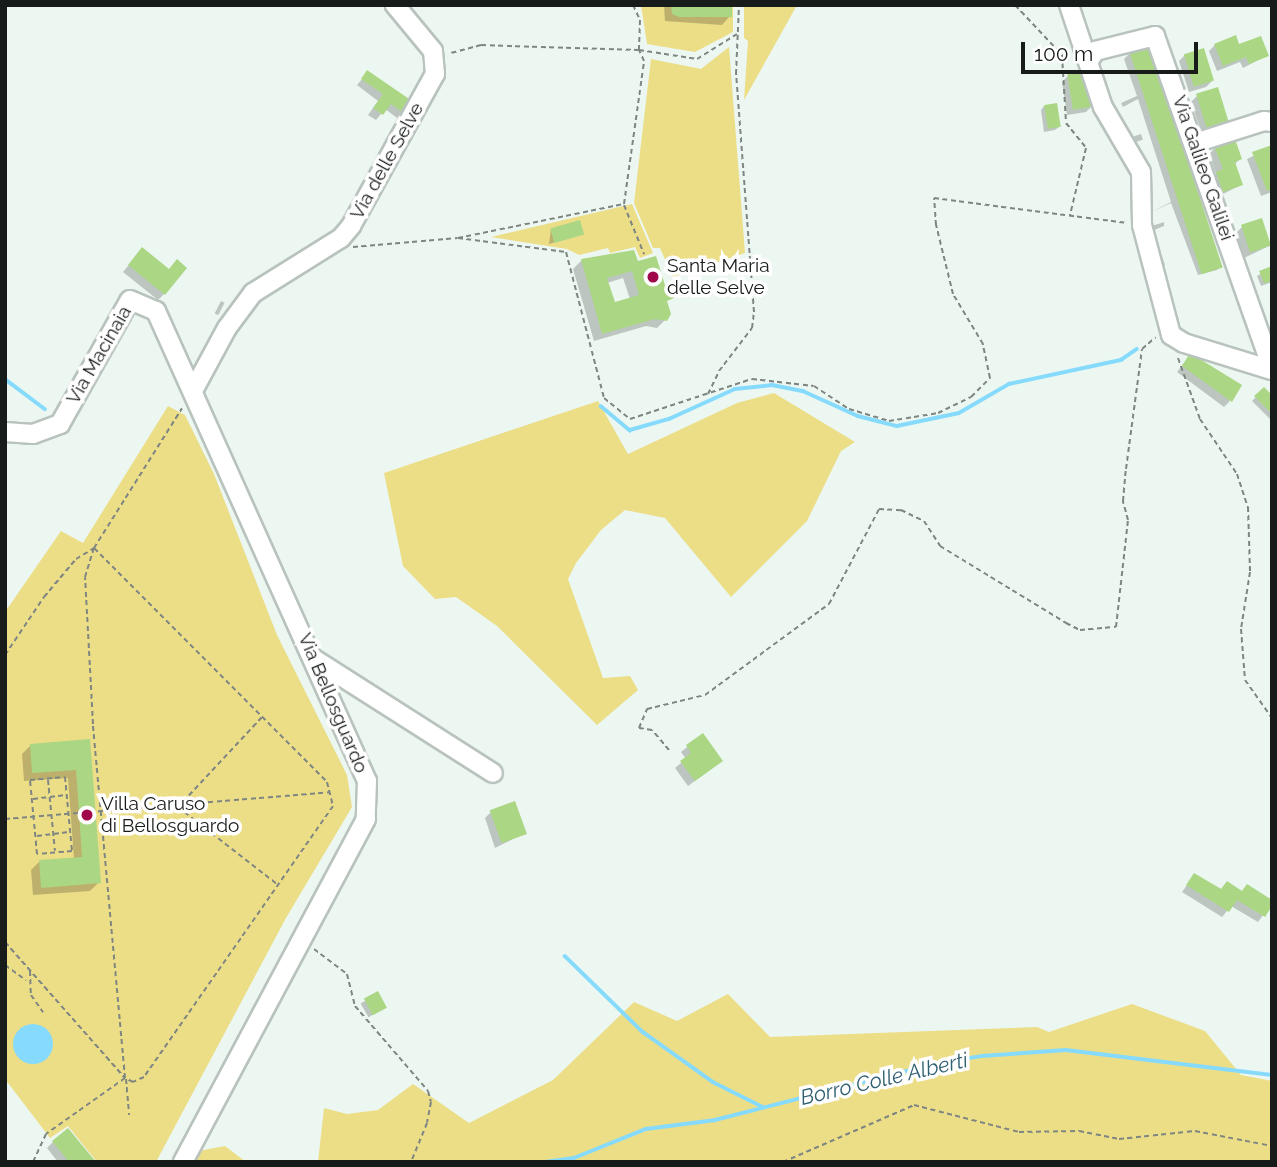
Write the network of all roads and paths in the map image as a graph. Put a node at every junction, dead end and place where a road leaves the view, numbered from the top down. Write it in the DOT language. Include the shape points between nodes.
graph roads {
  1 [pos="396,5"];
  2 [pos="633,5"];
  3 [pos="739,5"];
  4 [pos="1016,5"];
  5 [pos="1069,5"];
  6 [pos="737,34"];
  7 [pos="639,50"];
  8 [pos="1090,59"];
  9 [pos="437,63"];
  10 [pos="1272,122"];
  11 [pos="1195,143"];
  12 [pos="624,204"];
  13 [pos="1070,216"];
  14 [pos="1142,225"];
  15 [pos="458,238"];
  16 [pos="348,247"];
  17 [pos="644,254"];
  18 [pos="1174,335"];
  19 [pos="1272,370"];
  20 [pos="194,389"];
  21 [pos="708,395"];
  22 [pos="5,432"];
  23 [pos="94,548"];
  24 [pos="5,655"];
  25 [pos="314,659"];
  26 [pos="262,717"];
  27 [pos="1272,718"];
  28 [pos="669,750"];
  29 [pos="493,772"];
  30 [pos="48,779"];
  31 [pos="331,792"];
  32 [pos="67,795"];
  33 [pos="49,797"];
  34 [pos="32,799"];
  35 [pos="178,807"];
  36 [pos="101,813"];
  37 [pos="69,815"];
  38 [pos="51,816"];
  39 [pos="34,817"];
  40 [pos="5,819"];
  41 [pos="70,832"];
  42 [pos="53,834"];
  43 [pos="36,836"];
  44 [pos="55,852"];
  45 [pos="278,885"];
  46 [pos="298,939"];
  47 [pos="5,942"];
  48 [pos="5,965"];
  49 [pos="30,970"];
  50 [pos="27,981"];
  51 [pos="43,1012"];
  52 [pos="125,1078"];
  53 [pos="129,1115"];
  54 [pos="1272,1146"];
  55 [pos="33,1162"];
  56 [pos="183,1162"];
  57 [pos="411,1162"];
  58 [pos="783,1162"];
  1 -- 9 [label="street" via="427,42"];
  2 -- 7 [label="path" via="640,20"];
  3 -- 6 [label="path"];
  4 -- 13 [label="path" via="1062,55 1066,123 1086,148"];
  5 -- 8 [label="street" via="1078,41"];
  6 -- 7 [label="path" via="697,60"];
  6 -- 21 [label="path" via="754,312 752,328 719,371"];
  7 -- 9 [label="path" via="481,45 461,47"];
  7 -- 12 [label="path" via="644,61"];
  8 -- 11 [label="street, Via Galileo Galilei" via="1095,51 1155,36"];
  8 -- 14 [label="street" via="1102,107 1141,172"];
  9 -- 20 [label="street, Via delle Selve" via="351,226 253,293 227,328"];
  10 -- 11 [label="street"];
  11 -- 19 [label="street, Via Galileo Galilei"];
  12 -- 15 [label="path"];
  12 -- 17 [label="path"];
  13 -- 14 [label="path"];
  13 -- 21 [label="path" via="934,198 953,294 983,344 990,378 960,403 939,413 889,421 849,409 814,386 752,379"];
  14 -- 18 [label="street"];
  15 -- 16 [label="path"];
  15 -- 21 [label="path" via="566,252 604,398 631,419"];
  18 -- 19 [label="street"];
  18 -- 27 [label="path" via="1178,365 1200,419 1237,474 1248,507 1250,572 1241,629 1245,680"];
  18 -- 28 [label="path" via="1148,341 1142,348 1124,491 1128,520 1116,627 1080,630 940,546 924,521 901,510 879,509 829,604 705,695 647,709 639,728 652,730"];
  20 -- 22 [label="street, Via Macinaia" via="156,311 130,300 60,424 33,435"];
  20 -- 23 [label="path"];
  20 -- 25 [label="street, Via Bellosguardo"];
  23 -- 24 [label="path" via="76,559 44,597"];
  23 -- 26 [label="path"];
  23 -- 36 [label="path" via="86,577"];
  25 -- 29 [label="street"];
  25 -- 46 [label="street, Via Bellosguardo" via="367,781 366,819"];
  26 -- 31 [label="path" via="327,782"];
  26 -- 35 [label="path"];
  30 -- 32 [label="path" via="65,777"];
  30 -- 33 [label="path"];
  30 -- 34 [label="path" via="30,780"];
  31 -- 35 [label="path"];
  31 -- 45 [label="path" via="333,806"];
  32 -- 33 [label="path"];
  32 -- 37 [label="path"];
  33 -- 34 [label="path"];
  33 -- 38 [label="path"];
  34 -- 39 [label="path"];
  35 -- 36 [label="path"];
  35 -- 45 [label="path"];
  36 -- 37 [label="path"];
  36 -- 52 [label="path"];
  37 -- 38 [label="path"];
  37 -- 41 [label="path"];
  38 -- 39 [label="path"];
  38 -- 42 [label="path"];
  39 -- 40 [label="path"];
  39 -- 43 [label="path"];
  41 -- 42 [label="path"];
  41 -- 44 [label="path" via="72,851"];
  42 -- 43 [label="path"];
  42 -- 44 [label="path"];
  43 -- 44 [label="path" via="37,854"];
  45 -- 52 [label="path" via="144,1077 133,1082"];
  46 -- 56 [label="street, Via Bellosguardo"];
  46 -- 57 [label="path" via="347,974 355,1006 428,1091 432,1102 427,1123"];
  47 -- 49 [label="path"];
  48 -- 50 [label="path"];
  49 -- 50 [label="path"];
  49 -- 52 [label="path"];
  50 -- 51 [label="path"];
  52 -- 53 [label="path"];
  52 -- 55 [label="path" via="46,1134"];
  54 -- 58 [label="path" via="1195,1131 1119,1139 1079,1131 1019,1132 914,1105"];
}
